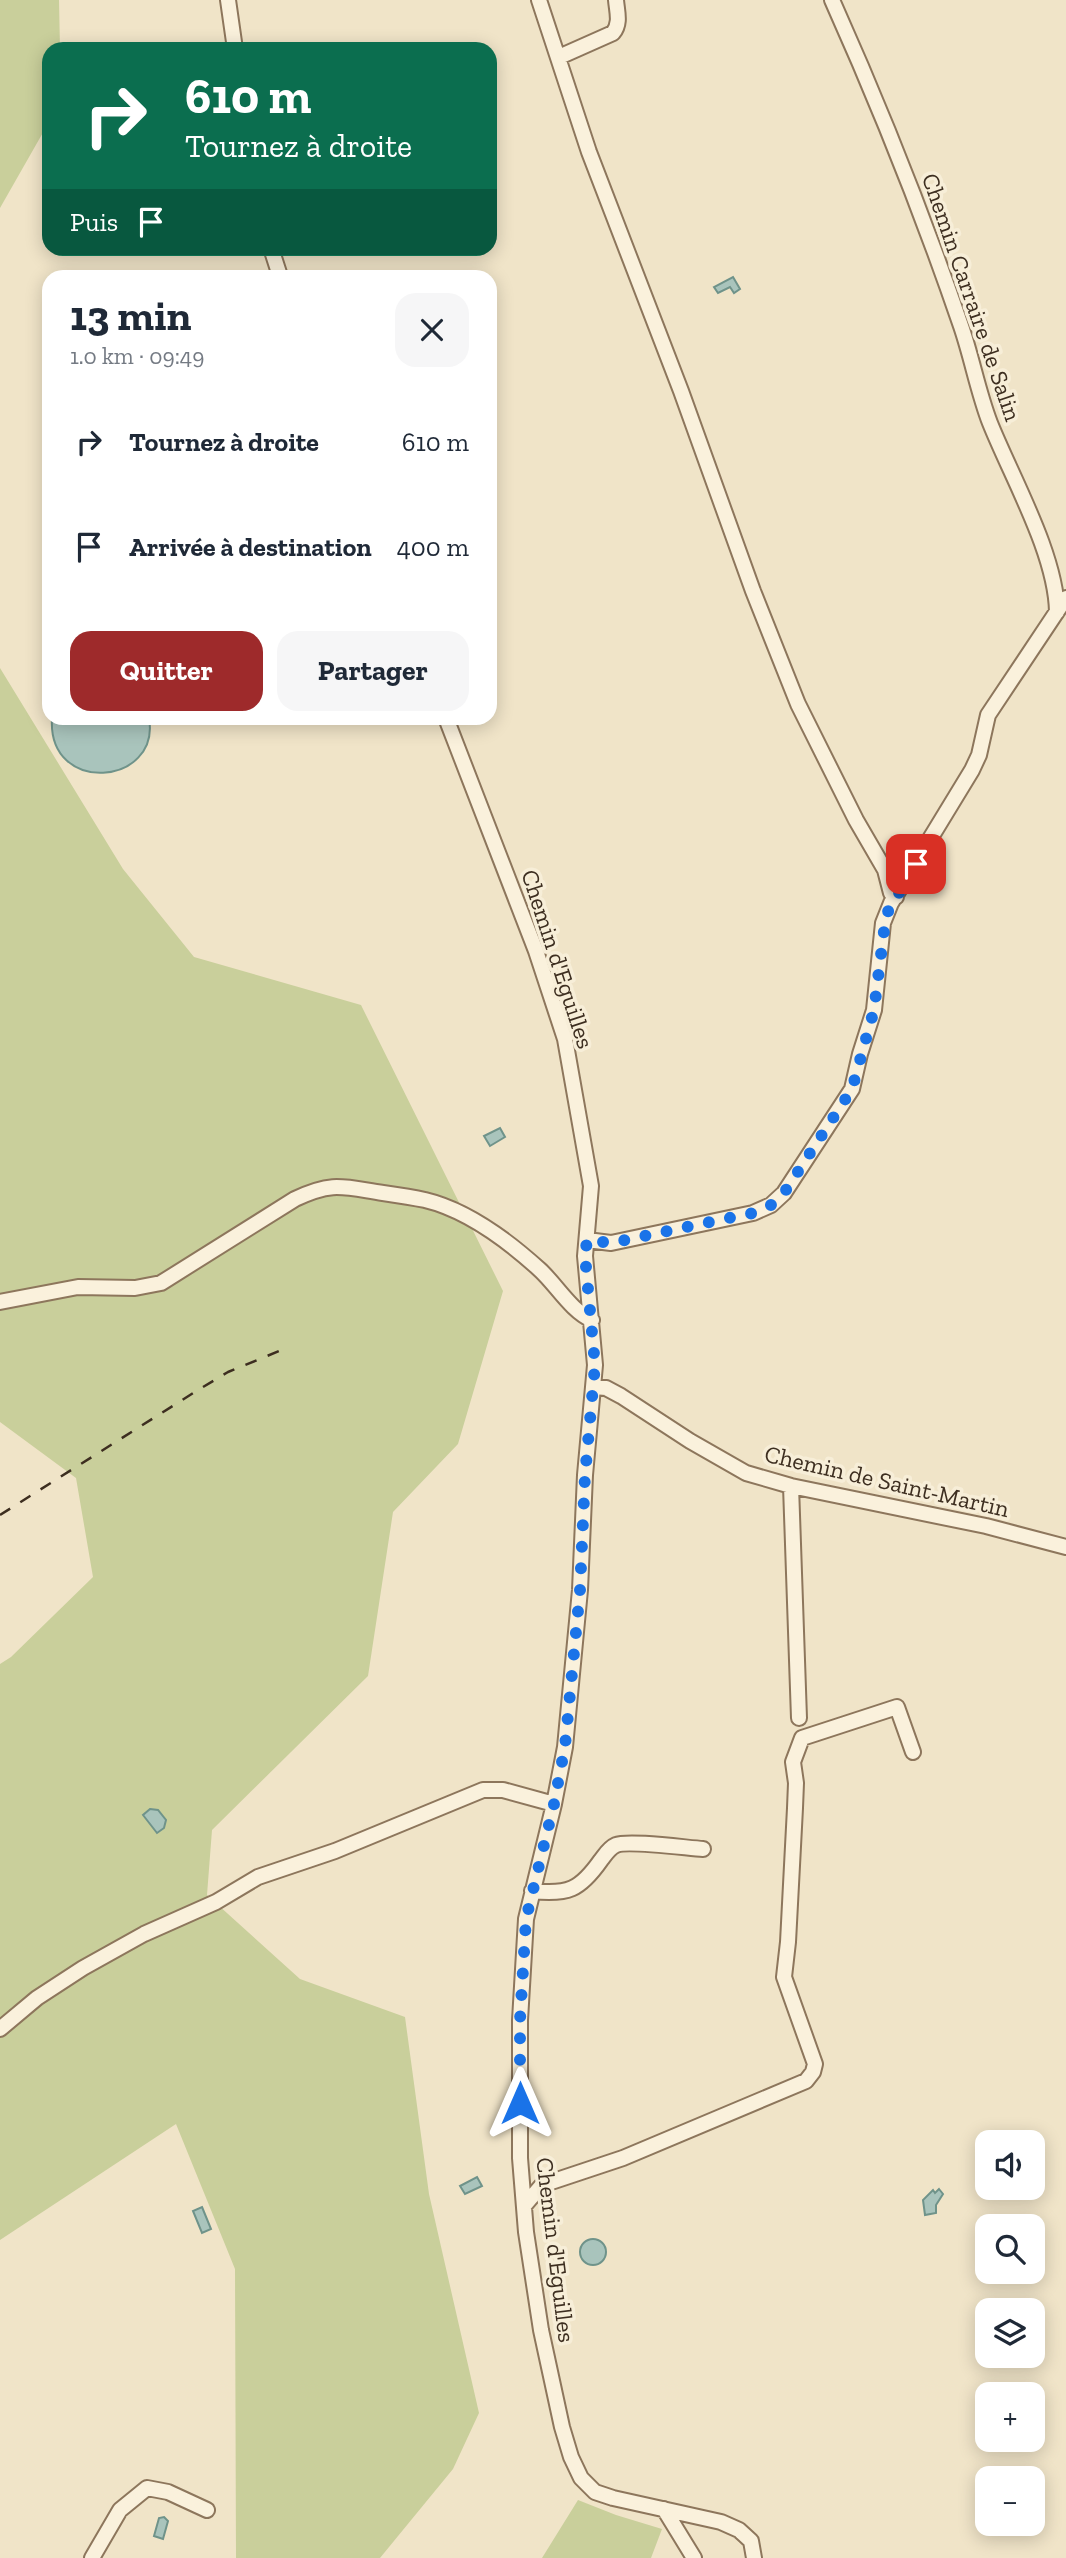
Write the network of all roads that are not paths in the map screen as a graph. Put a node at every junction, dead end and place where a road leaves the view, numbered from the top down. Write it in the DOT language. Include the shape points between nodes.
graph roads {
  1 [pos="228,0"];
  2 [pos="539,0"];
  3 [pos="616,0"];
  4 [pos="832,0"];
  5 [pos="233,42"];
  6 [pos="559,57"];
  7 [pos="1066,598"];
  8 [pos="1057,612"];
  9 [pos="449,725"];
  10 [pos="896,897"];
  11 [pos="587,1240"];
  12 [pos="0,1302"];
  13 [pos="592,1320"];
  14 [pos="594,1387"];
  15 [pos="791,1486"];
  16 [pos="1066,1547"];
  17 [pos="799,1717"];
  18 [pos="913,1752"];
  19 [pos="554,1804"];
  20 [pos="703,1849"];
  21 [pos="532,1891"];
  22 [pos="0,2029"];
  23 [pos="524,2206"];
  24 [pos="207,2510"];
  25 [pos="664,2510"];
  26 [pos="92,2558"];
  27 [pos="694,2558"];
  28 [pos="754,2558"];
  1 -- 5 [label="street"];
  2 -- 6 [label="street"];
  3 -- 6 [label="street" via="619,20 613,33"];
  4 -- 8 [label="street, Chemin Carraire de Salin" via="933,249 990,421 1048,564"];
  6 -- 10 [label="street" via="589,152 753,591 792,688"];
  7 -- 8 [label="street"];
  8 -- 10 [label="street" via="988,715 972,771"];
  9 -- 11 [label="street, Chemin d'Eguilles" via="565,1039 591,1186"];
  10 -- 11 [label="street" via="884,923 874,1010 852,1089 784,1193 753,1213 611,1243"];
  11 -- 13 [label="street, Chemin d'Eguilles"];
  12 -- 13 [label="street" via="78,1287 135,1288 161,1283 295,1199 316,1189 341,1186 425,1200 471,1219 538,1268"];
  13 -- 14 [label="street, Chemin d'Eguilles"];
  14 -- 15 [label="street, Chemin de Saint-Martin" via="621,1396 746,1473"];
  14 -- 19 [label="street, Chemin d'Eguilles" via="580,1590 565,1746"];
  15 -- 16 [label="street, Chemin de Saint-Martin"];
  15 -- 17 [label="street"];
  18 -- 23 [label="street" via="897,1707 802,1738 798,1744 793,1762 795,1808 784,1977 815,2064 806,2081 623,2158 542,2185"];
  19 -- 21 [label="street, Chemin d'Eguilles"];
  19 -- 22 [label="street" via="503,1790 483,1790 335,1851 271,1871 83,1968"];
  20 -- 21 [label="street" via="620,1844 606,1853 578,1887 551,1893"];
  21 -- 23 [label="street, Chemin d'Eguilles" via="520,2020"];
  23 -- 25 [label="street, Chemin d'Eguilles" via="541,2329 571,2457 595,2492"];
  24 -- 26 [label="street" via="147,2488 120,2510"];
  25 -- 27 [label="street"];
  25 -- 28 [label="street, Chemin d'Eguilles" via="739,2530 751,2541"];
}
